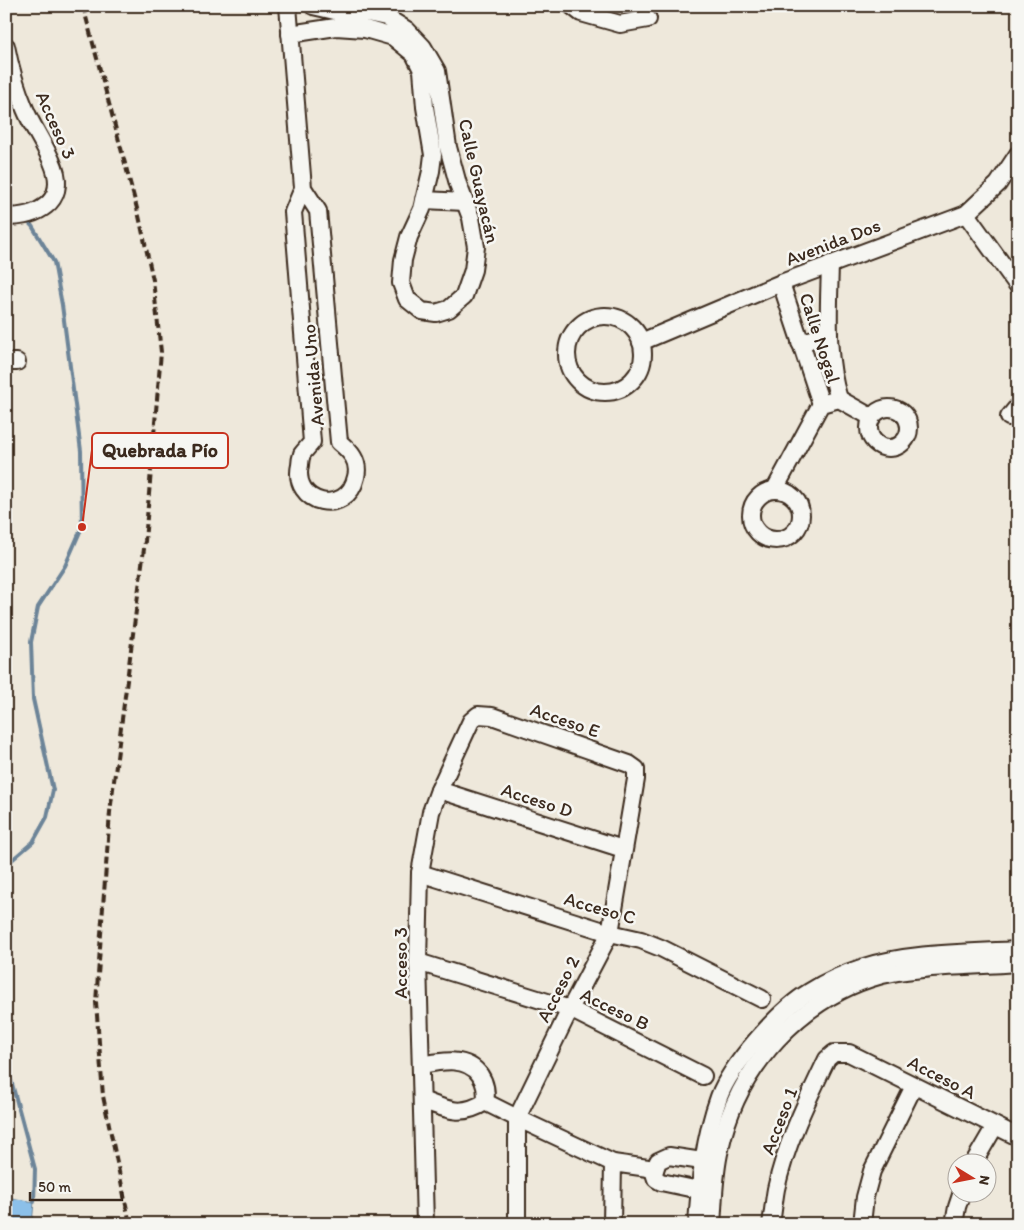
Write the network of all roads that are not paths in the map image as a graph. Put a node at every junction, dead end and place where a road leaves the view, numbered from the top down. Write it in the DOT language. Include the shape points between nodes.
graph roads {
  1 [pos="288,6"];
  2 [pos="313,6"];
  3 [pos="572,6"];
  4 [pos="648,19"];
  5 [pos="366,21"];
  6 [pos="290,34"];
  7 [pos="6,46"];
  8 [pos="442,106"];
  9 [pos="425,107"];
  10 [pos="1018,154"];
  11 [pos="302,188"];
  12 [pos="424,200"];
  13 [pos="465,202"];
  14 [pos="966,214"];
  15 [pos="10,217"];
  16 [pos="830,264"];
  17 [pos="781,283"];
  18 [pos="1018,286"];
  19 [pos="829,334"];
  20 [pos="642,342"];
  21 [pos="800,343"];
  22 [pos="839,399"];
  23 [pos="821,404"];
  24 [pos="871,417"];
  25 [pos="775,489"];
  26 [pos="478,715"];
  27 [pos="636,770"];
  28 [pos="439,790"];
  29 [pos="624,849"];
  30 [pos="420,873"];
  31 [pos="610,933"];
  32 [pos="1018,950"];
  33 [pos="418,962"];
  34 [pos="1018,963"];
  35 [pos="762,999"];
  36 [pos="570,1009"];
  37 [pos="849,1053"];
  38 [pos="422,1065"];
  39 [pos="703,1076"];
  40 [pos="914,1086"];
  41 [pos="422,1100"];
  42 [pos="485,1102"];
  43 [pos="517,1118"];
  44 [pos="995,1126"];
  45 [pos="1018,1137"];
  46 [pos="980,1152"];
  47 [pos="702,1162"];
  48 [pos="613,1163"];
  49 [pos="655,1169"];
  50 [pos="700,1190"];
  51 [pos="959,1202"];
  52 [pos="425,1224"];
  53 [pos="517,1224"];
  54 [pos="612,1224"];
  55 [pos="697,1224"];
  56 [pos="712,1224"];
  57 [pos="771,1224"];
  58 [pos="862,1224"];
  59 [pos="954,1224"];
  1 -- 6 [label="street, Avenida Uno"];
  2 -- 5 [label="street, Calle Guayacán"];
  3 -- 4 [label="street" via="580,13 620,24"];
  5 -- 6 [label="street, Calle Guayacán"];
  5 -- 8 [label="street, Calle Guayacán" via="386,17 407,30 423,47 437,71"];
  5 -- 9 [label="street, Calle Guayacán" via="394,37 414,54 422,70"];
  6 -- 11 [label="street, Avenida Uno"];
  7 -- 15 [label="street, Acceso 3" via="24,108 54,168 57,181 55,195 49,205"];
  8 -- 9 [label="street"];
  8 -- 13 [label="street, Calle Guayacán" via="448,147"];
  9 -- 12 [label="street, Calle Guayacán" via="432,171"];
  10 -- 14 [label="street, Avenida Dos" via="998,184"];
  11 -- 11 [label="street, Avenida Uno" via="293,212 312,442 302,454 300,483 316,500 327,503 348,495 354,487 357,462 339,442 318,211"];
  12 -- 13 [label="street"];
  12 -- 13 [label="street, Calle Guayacán" via="409,237 401,283 407,298 422,311 436,313 450,309 464,296 473,270 476,247"];
  14 -- 16 [label="street, Avenida Dos"];
  14 -- 18 [label="street"];
  16 -- 17 [label="street, Avenida Dos"];
  16 -- 19 [label="street, Calle Nogal"];
  17 -- 20 [label="street, Avenida Dos"];
  17 -- 21 [label="street, Calle Nogal"];
  19 -- 21 [label="street"];
  19 -- 22 [label="street, Calle Nogal" via="833,381"];
  20 -- 20 [label="street" via="635,330 621,319 595,317 582,323 573,333 568,346 570,370 588,389 601,392 618,390 638,374 643,356"];
  21 -- 23 [label="street, Calle Nogal"];
  22 -- 23 [label="street, Calle Nogal"];
  22 -- 24 [label="street, Calle Nogal"];
  23 -- 25 [label="street, Calle Nogal"];
  26 -- 27 [label="street, Acceso E" via="492,716 629,764"];
  26 -- 28 [label="street, Acceso 3" via="471,721"];
  27 -- 29 [label="street, Acceso 2"];
  28 -- 29 [label="street, Acceso D"];
  28 -- 30 [label="street, Acceso 3" via="431,812"];
  29 -- 31 [label="street, Acceso 2"];
  30 -- 31 [label="street, Acceso C"];
  30 -- 33 [label="street, Acceso 3"];
  31 -- 35 [label="street, Acceso C" via="661,948"];
  31 -- 36 [label="street, Acceso 2"];
  32 -- 47 [label="street" via="897,959 864,967 808,992 786,1009 736,1065 720,1095"];
  33 -- 36 [label="street, Acceso B"];
  33 -- 38 [label="street, Acceso 3"];
  34 -- 56 [label="street" via="919,969 882,975 856,984 809,1009 771,1046 752,1071 732,1110 715,1173"];
  36 -- 39 [label="street, Acceso B"];
  36 -- 43 [label="street, Acceso 2"];
  37 -- 40 [label="street, Acceso A"];
  37 -- 57 [label="street, Acceso 1" via="834,1053 827,1059 801,1114 776,1189"];
  38 -- 41 [label="street, Acceso 3"];
  38 -- 42 [label="street" via="451,1061 475,1068 487,1092"];
  40 -- 44 [label="street, Acceso A"];
  40 -- 58 [label="street" via="872,1171"];
  41 -- 42 [label="street" via="461,1111 474,1109"];
  41 -- 52 [label="street, Acceso 3"];
  42 -- 43 [label="street"];
  43 -- 48 [label="street"];
  43 -- 53 [label="street, Acceso 2"];
  44 -- 45 [label="street, Acceso A"];
  44 -- 46 [label="street"];
  47 -- 49 [label="street" via="669,1156 658,1161"];
  47 -- 50 [label="street"];
  48 -- 49 [label="street"];
  48 -- 54 [label="street"];
  49 -- 50 [label="street" via="656,1178 662,1182"];
  50 -- 55 [label="street"];
  51 -- 59 [label="street"];
}
